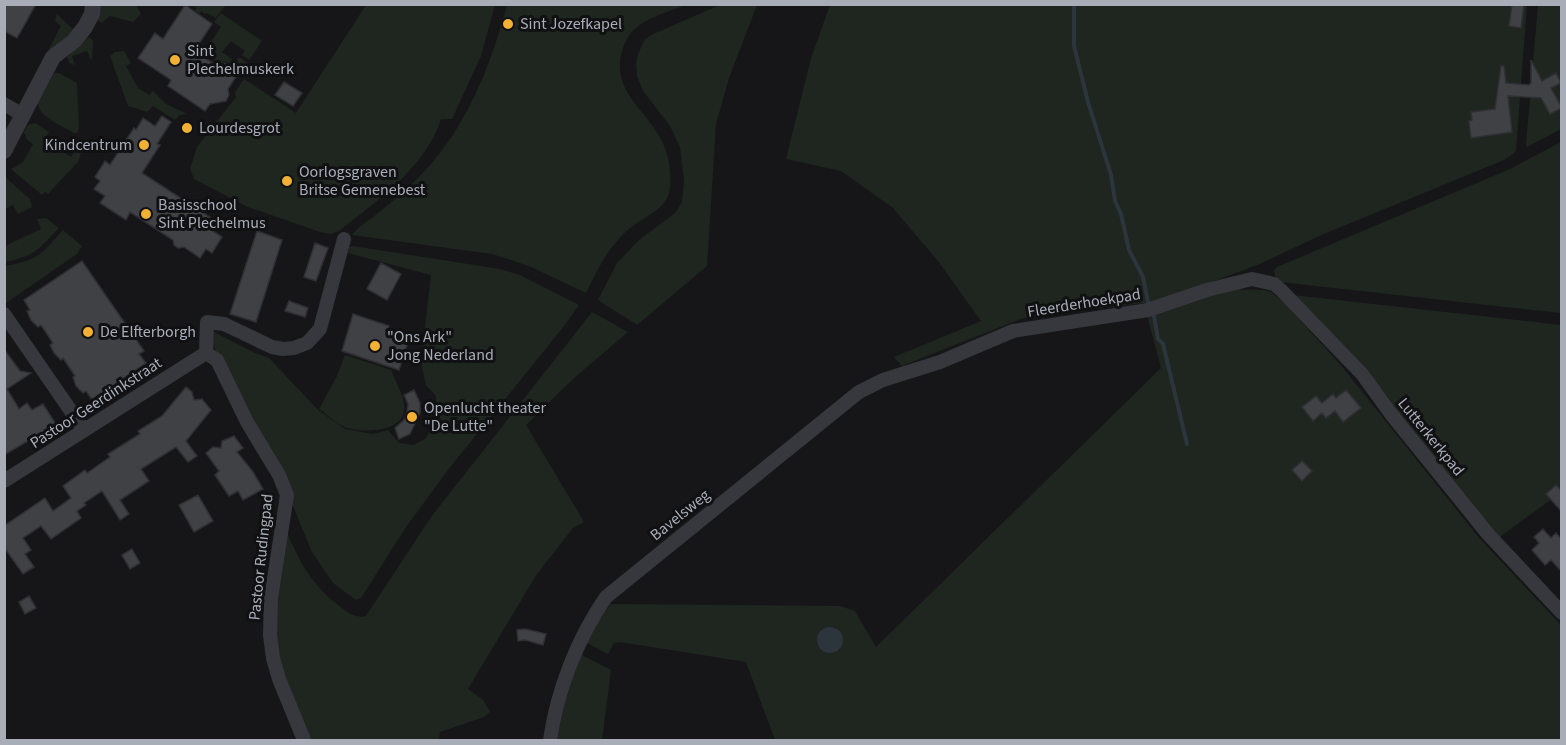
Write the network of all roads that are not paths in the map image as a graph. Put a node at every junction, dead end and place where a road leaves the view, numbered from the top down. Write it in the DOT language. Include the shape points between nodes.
graph roads {
  1 [pos="93,4"];
  2 [pos="4,104"];
  3 [pos="23,115"];
  4 [pos="4,151"];
  5 [pos="344,239"];
  6 [pos="1274,284"];
  7 [pos="4,314"];
  8 [pos="206,353"];
  9 [pos="902,374"];
  10 [pos="84,430"];
  11 [pos="4,482"];
  12 [pos="1562,612"];
  13 [pos="304,741"];
  14 [pos="550,741"];
  1 -- 3 [label="street" via="85,27 53,57"];
  2 -- 3 [label="street"];
  3 -- 4 [label="street"];
  5 -- 8 [label="street" via="321,329 307,343 283,349 224,324 207,322"];
  6 -- 9 [label="street, Fleerderhoekpad" via="1252,279 1148,310 1014,331"];
  6 -- 12 [label="street, Lutterkerkpad" via="1362,374 1488,534"];
  7 -- 10 [label="street"];
  8 -- 10 [label="street, Pastoor Geerdinkstraat"];
  8 -- 13 [label="street, Pastoor Rudingpad" via="217,360 287,495 271,598 270,635 279,679"];
  9 -- 14 [label="street, Bavelsweg" via="859,392 606,597 571,664 558,700"];
  10 -- 11 [label="street, Pastoor Geerdinkstraat"];
}
